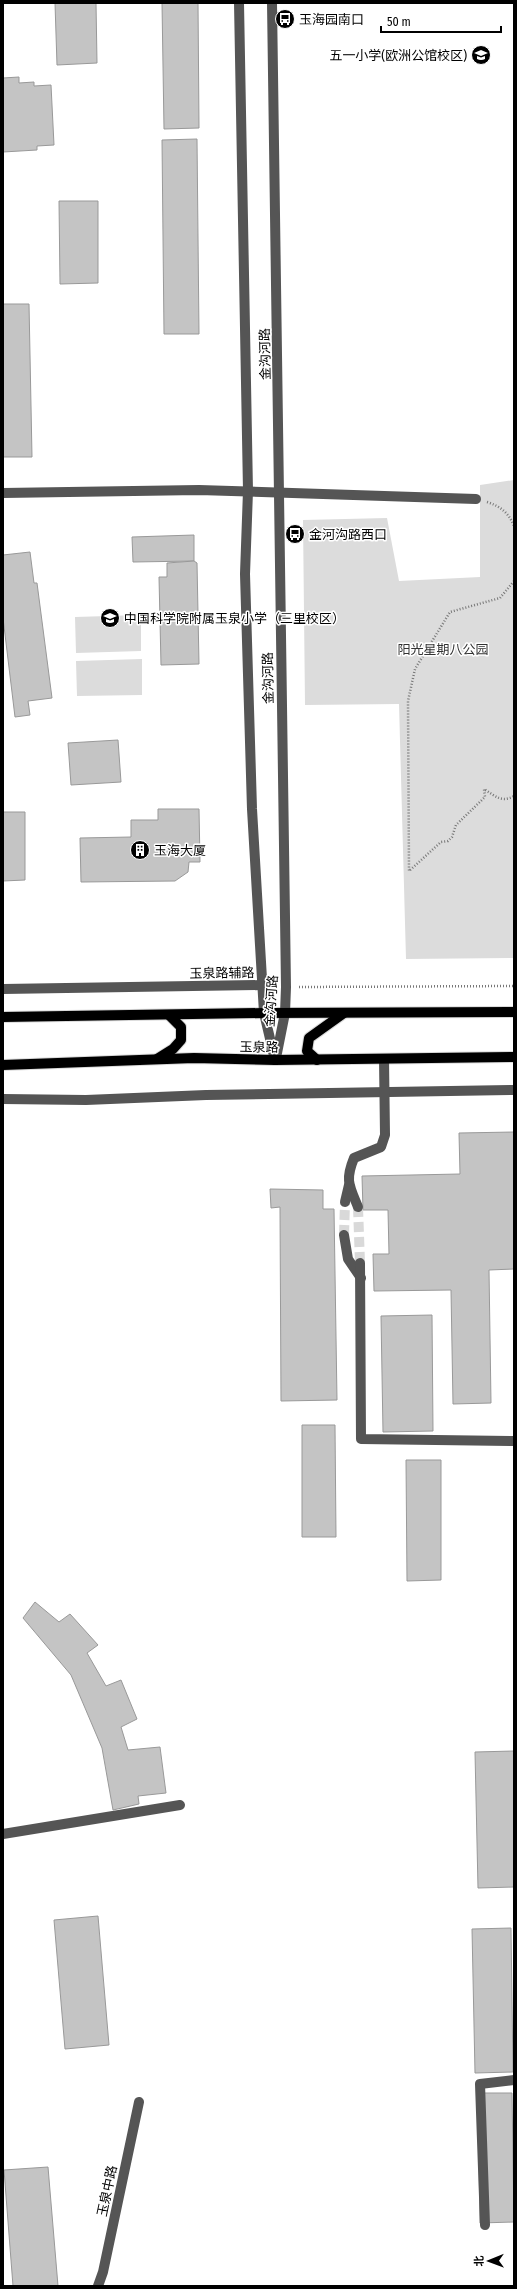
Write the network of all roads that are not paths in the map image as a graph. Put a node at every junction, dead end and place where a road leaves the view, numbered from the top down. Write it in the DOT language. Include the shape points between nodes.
graph roads {
  1 [pos="238,3"];
  2 [pos="272,3"];
  3 [pos="248,491"];
  4 [pos="280,492"];
  5 [pos="3,493"];
  6 [pos="476,499"];
  7 [pos="263,985"];
  8 [pos="3,989"];
  9 [pos="514,1012"];
  10 [pos="264,1013"];
  11 [pos="286,1013"];
  12 [pos="344,1013"];
  13 [pos="169,1015"];
  14 [pos="3,1017"];
  15 [pos="514,1057"];
  16 [pos="384,1059"];
  17 [pos="155,1060"];
  18 [pos="275,1060"];
  19 [pos="317,1060"];
  20 [pos="3,1065"];
  21 [pos="514,1090"];
  22 [pos="384,1092"];
  23 [pos="3,1100"];
  24 [pos="349,1185"];
  25 [pos="345,1202"];
  26 [pos="358,1207"];
  27 [pos="344,1236"];
  28 [pos="360,1263"];
  29 [pos="361,1278"];
  30 [pos="514,1441"];
  31 [pos="180,1804"];
  32 [pos="3,1834"];
  33 [pos="514,2080"];
  34 [pos="139,2102"];
  35 [pos="485,2225"];
  36 [pos="98,2286"];
  1 -- 3 [label="street, 金沟河路"];
  2 -- 4 [label="street, 金沟河路"];
  3 -- 4 [label="street"];
  3 -- 5 [label="street"];
  3 -- 7 [label="street, 金沟河路" via="245,574 252,802"];
  4 -- 6 [label="street"];
  4 -- 11 [label="street, 金沟河路"];
  7 -- 8 [label="street, 玉泉路辅路"];
  7 -- 10 [label="street, 金沟河路"];
  9 -- 12 [label="main road"];
  10 -- 11 [label="main road"];
  10 -- 13 [label="main road"];
  10 -- 18 [label="street, 金沟河路"];
  11 -- 12 [label="main road"];
  11 -- 18 [label="street, 金沟河路"];
  12 -- 19 [label="main road" via="309,1038 307,1051"];
  13 -- 14 [label="main road"];
  13 -- 17 [label="main road" via="181,1027 181,1040 173,1049"];
  15 -- 16 [label="main road, 玉泉路"];
  16 -- 19 [label="main road, 玉泉路"];
  16 -- 22 [label="street"];
  17 -- 18 [label="main road, 玉泉路"];
  17 -- 20 [label="main road, 玉泉路"];
  18 -- 19 [label="main road, 玉泉路"];
  21 -- 22 [label="street"];
  22 -- 23 [label="street"];
  22 -- 24 [label="street" via="385,1135 381,1147 354,1158 348,1174"];
  24 -- 25 [label="street"];
  24 -- 26 [label="street"];
  27 -- 29 [label="street" via="348,1259"];
  28 -- 29 [label="street"];
  29 -- 30 [label="street" via="361,1439"];
  31 -- 32 [label="street"];
  33 -- 35 [label="street" via="480,2084"];
  34 -- 36 [label="street, 玉泉中路"];
}
